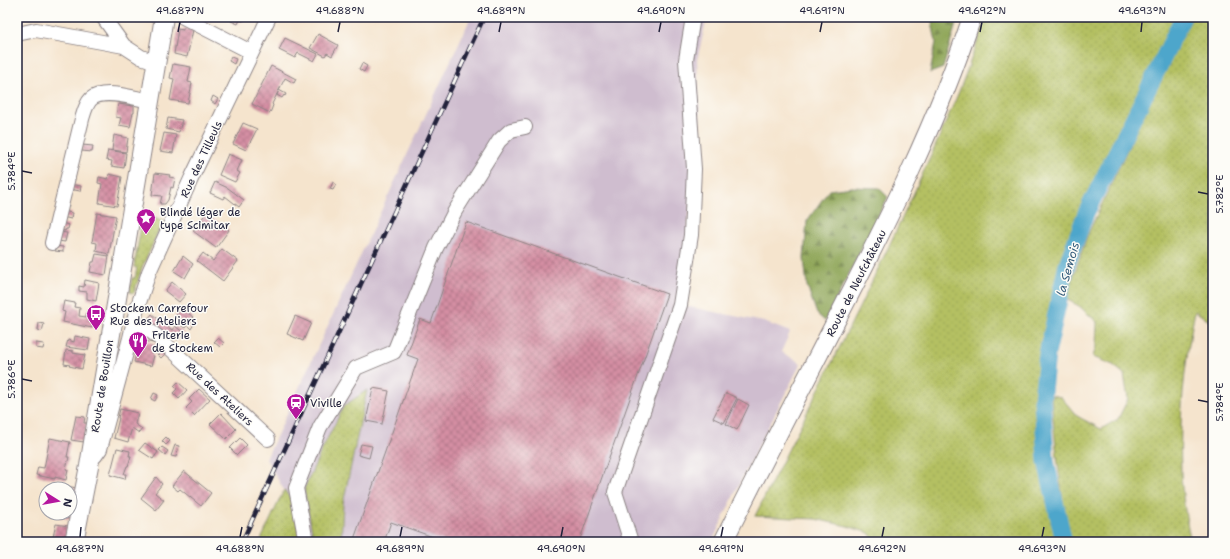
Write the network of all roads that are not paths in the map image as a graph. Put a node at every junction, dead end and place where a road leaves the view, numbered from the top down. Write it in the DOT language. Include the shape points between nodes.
graph roads {
  1 [pos="103,17"];
  2 [pos="164,17"];
  3 [pos="183,17"];
  4 [pos="269,17"];
  5 [pos="693,17"];
  6 [pos="972,17"];
  7 [pos="17,34"];
  8 [pos="124,46"];
  9 [pos="252,52"];
  10 [pos="156,62"];
  11 [pos="150,101"];
  12 [pos="525,127"];
  13 [pos="52,243"];
  14 [pos="114,317"];
  15 [pos="134,317"];
  16 [pos="268,439"];
  17 [pos="89,466"];
  18 [pos="74,542"];
  19 [pos="306,542"];
  20 [pos="631,542"];
  21 [pos="723,542"];
  1 -- 8 [label="street"];
  2 -- 10 [label="main road, Route de Bouillon"];
  3 -- 9 [label="street"];
  4 -- 9 [label="street, Rue des Tilleuls"];
  5 -- 20 [label="street" via="686,60 694,170 691,235 680,305 615,492"];
  6 -- 21 [label="main road, Route de Neufchâteau" via="923,146"];
  7 -- 8 [label="street" via="36,30"];
  8 -- 10 [label="street" via="141,57"];
  9 -- 15 [label="street, Rue des Tilleuls" via="152,265"];
  10 -- 11 [label="main road, Route de Bouillon"];
  11 -- 13 [label="street" via="107,93 98,94 90,99 82,119"];
  11 -- 14 [label="main road, Route de Bouillon"];
  12 -- 19 [label="street" via="511,130 499,141 455,211 436,248 394,352 356,368 320,427 296,488"];
  14 -- 15 [label="street"];
  14 -- 17 [label="main road, Route de Bouillon"];
  15 -- 16 [label="street, Rue des Ateliers"];
  15 -- 17 [label="street, Rue des Tilleuls" via="100,449"];
  17 -- 18 [label="main road, Route de Bouillon"];
}
